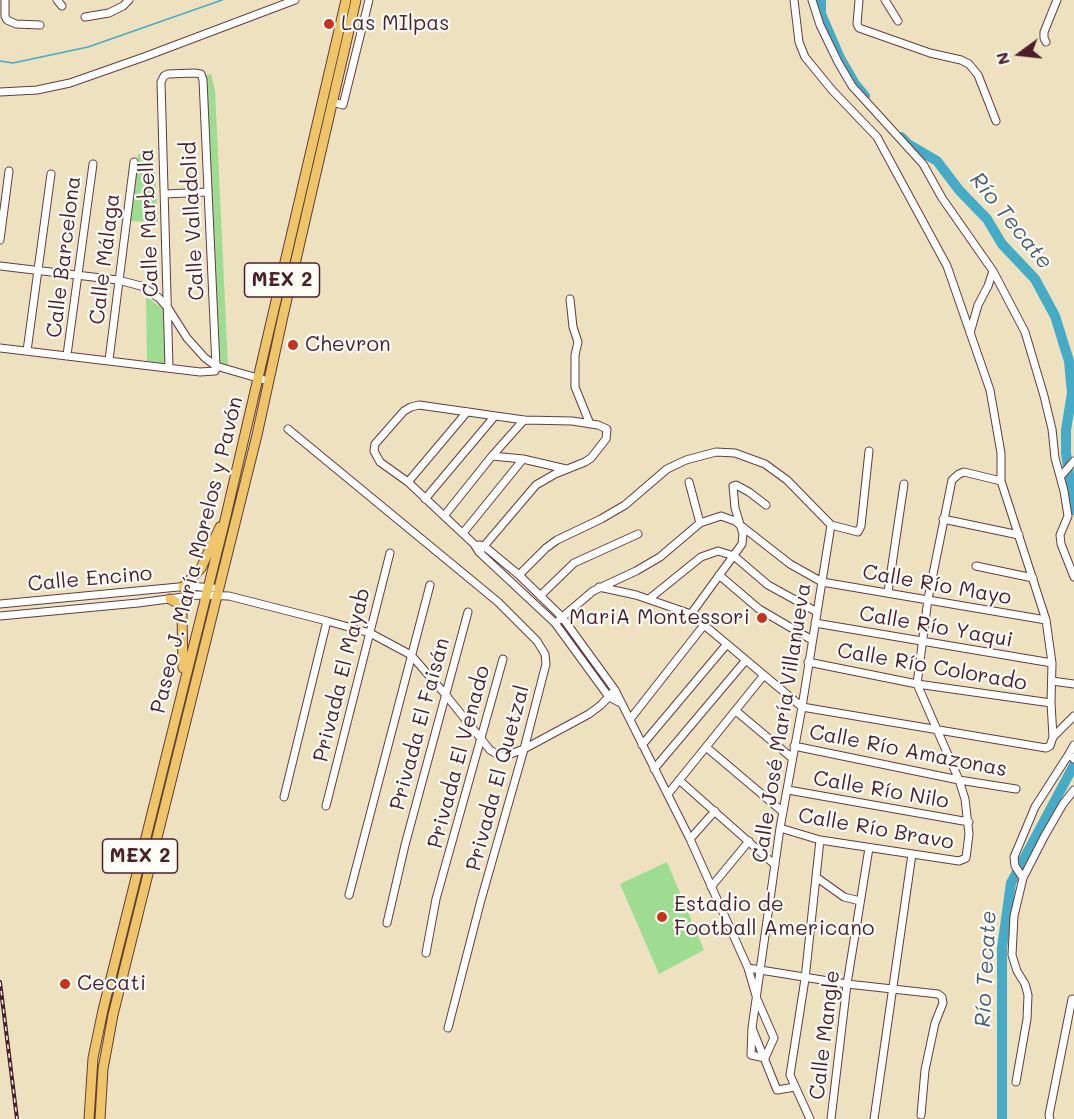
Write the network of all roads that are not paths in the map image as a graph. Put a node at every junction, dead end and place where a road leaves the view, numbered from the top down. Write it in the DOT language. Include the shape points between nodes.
graph roads {
  1 [pos="5,0"];
  2 [pos="129,0"];
  3 [pos="295,0"];
  4 [pos="346,0"];
  5 [pos="356,0"];
  6 [pos="369,0"];
  7 [pos="794,0"];
  8 [pos="812,0"];
  9 [pos="859,0"];
  10 [pos="885,0"];
  11 [pos="1057,0"];
  12 [pos="85,17"];
  13 [pos="898,21"];
  14 [pos="40,25"];
  15 [pos="1046,42"];
  16 [pos="201,74"];
  17 [pos="0,92"];
  18 [pos="332,102"];
  19 [pos="996,121"];
  20 [pos="134,162"];
  21 [pos="93,164"];
  22 [pos="9,171"];
  23 [pos="51,174"];
  24 [pos="208,192"];
  25 [pos="165,194"];
  26 [pos="0,240"];
  27 [pos="0,266"];
  28 [pos="39,271"];
  29 [pos="993,271"];
  30 [pos="79,275"];
  31 [pos="118,280"];
  32 [pos="570,299"];
  33 [pos="168,308"];
  34 [pos="970,333"];
  35 [pos="0,348"];
  36 [pos="27,351"];
  37 [pos="68,355"];
  38 [pos="109,360"];
  39 [pos="216,366"];
  40 [pos="169,368"];
  41 [pos="264,380"];
  42 [pos="467,412"];
  43 [pos="494,417"];
  44 [pos="524,420"];
  45 [pos="590,423"];
  46 [pos="288,429"];
  47 [pos="869,452"];
  48 [pos="492,456"];
  49 [pos="523,459"];
  50 [pos="1074,461"];
  51 [pos="567,469"];
  52 [pos="1061,476"];
  53 [pos="1001,481"];
  54 [pos="408,482"];
  55 [pos="689,482"];
  56 [pos="904,484"];
  57 [pos="425,499"];
  58 [pos="766,505"];
  59 [pos="444,516"];
  60 [pos="943,519"];
  61 [pos="225,520"];
  62 [pos="700,523"];
  63 [pos="740,524"];
  64 [pos="831,525"];
  65 [pos="463,533"];
  66 [pos="638,534"];
  67 [pos="1019,535"];
  68 [pos="481,549"];
  69 [pos="390,553"];
  70 [pos="734,556"];
  71 [pos="976,567"];
  72 [pos="519,575"];
  73 [pos="719,575"];
  74 [pos="1033,578"];
  75 [pos="1074,578"];
  76 [pos="822,582"];
  77 [pos="430,585"];
  78 [pos="183,586"];
  79 [pos="599,587"];
  80 [pos="206,591"];
  81 [pos="888,592"];
  82 [pos="217,593"];
  83 [pos="540,596"];
  84 [pos="170,599"];
  85 [pos="928,599"];
  86 [pos="649,600"];
  87 [pos="0,604"];
  88 [pos="468,612"];
  89 [pos="817,612"];
  90 [pos="691,614"];
  91 [pos="0,616"];
  92 [pos="562,617"];
  93 [pos="1046,620"];
  94 [pos="327,621"];
  95 [pos="555,623"];
  96 [pos="815,623"];
  97 [pos="704,625"];
  98 [pos="370,633"];
  99 [pos="812,640"];
  100 [pos="924,641"];
  101 [pos="728,644"];
  102 [pos="411,655"];
  103 [pos="502,659"];
  104 [pos="746,660"];
  105 [pos="808,662"];
  106 [pos="1052,663"];
  107 [pos="764,675"];
  108 [pos="1052,681"];
  109 [pos="183,683"];
  110 [pos="917,684"];
  111 [pos="1074,684"];
  112 [pos="615,690"];
  113 [pos="445,694"];
  114 [pos="609,697"];
  115 [pos="621,703"];
  116 [pos="1051,703"];
  117 [pos="802,706"];
  118 [pos="736,711"];
  119 [pos="1074,716"];
  120 [pos="631,718"];
  121 [pos="938,730"];
  122 [pos="480,737"];
  123 [pos="1053,737"];
  124 [pos="642,745"];
  125 [pos="1074,745"];
  126 [pos="794,746"];
  127 [pos="706,747"];
  128 [pos="524,749"];
  129 [pos="1072,757"];
  130 [pos="792,758"];
  131 [pos="654,769"];
  132 [pos="679,780"];
  133 [pos="959,780"];
  134 [pos="1016,789"];
  135 [pos="788,790"];
  136 [pos="1074,790"];
  137 [pos="668,794"];
  138 [pos="284,797"];
  139 [pos="326,806"];
  140 [pos="715,811"];
  141 [pos="783,812"];
  142 [pos="969,822"];
  143 [pos="780,828"];
  144 [pos="690,839"];
  145 [pos="820,840"];
  146 [pos="749,841"];
  147 [pos="869,848"];
  148 [pos="912,854"];
  149 [pos="775,865"];
  150 [pos="816,878"];
  151 [pos="1023,878"];
  152 [pos="711,887"];
  153 [pos="349,895"];
  154 [pos="860,901"];
  155 [pos="387,923"];
  156 [pos="426,952"];
  157 [pos="748,968"];
  158 [pos="761,970"];
  159 [pos="805,979"];
  160 [pos="847,984"];
  161 [pos="893,990"];
  162 [pos="757,999"];
  163 [pos="1072,999"];
  164 [pos="448,1028"];
  165 [pos="752,1028"];
  166 [pos="765,1058"];
  167 [pos="1016,1082"];
  168 [pos="795,1087"];
  169 [pos="921,1115"];
  170 [pos="89,1119"];
  171 [pos="100,1119"];
  172 [pos="810,1119"];
  173 [pos="831,1119"];
  174 [pos="874,1119"];
  175 [pos="1050,1119"];
  1 -- 14 [label="street" via="7,20"];
  2 -- 12 [label="street" via="117,10"];
  3 -- 17 [label="street" via="70,83"];
  4 -- 41 [label="highway, Paseo J. María Morelos y Pavón / MEX 2"];
  5 -- 18 [label="highway, Paseo J. María Morelos y Pavón / MEX 2"];
  6 -- 18 [label="street" via="343,105"];
  7 -- 34 [label="street" via="799,42 805,57 877,137 947,266"];
  8 -- 29 [label="street" via="820,25 852,86 923,164"];
  9 -- 19 [label="street" via="859,28 969,64 978,75"];
  10 -- 13 [label="street"];
  11 -- 15 [label="street" via="1044,32"];
  16 -- 24 [label="street, Calle Valladolid"];
  16 -- 25 [label="street, Calle Marbella" via="163,77"];
  18 -- 41 [label="highway, Paseo J. María Morelos y Pavón / MEX 2"];
  20 -- 31 [label="street, Calle Málaga"];
  21 -- 30 [label="street, Calle Barcelona"];
  22 -- 26 [label="street"];
  23 -- 28 [label="street"];
  24 -- 25 [label="street"];
  24 -- 39 [label="street, Calle Valladolid"];
  25 -- 33 [label="street, Calle Marbella"];
  27 -- 28 [label="street"];
  28 -- 30 [label="street"];
  28 -- 36 [label="street"];
  29 -- 34 [label="street"];
  29 -- 52 [label="street" via="1028,340"];
  30 -- 31 [label="street"];
  30 -- 37 [label="street, Calle Barcelona"];
  31 -- 33 [label="street" via="141,286"];
  31 -- 38 [label="street, Calle Málaga"];
  32 -- 45 [label="street" via="578,342 574,355 575,387"];
  33 -- 39 [label="street" via="187,339"];
  33 -- 40 [label="street, Calle Marbella"];
  34 -- 53 [label="street" via="990,390 1001,453"];
  35 -- 36 [label="street"];
  36 -- 37 [label="street"];
  37 -- 38 [label="street"];
  38 -- 40 [label="street"];
  39 -- 40 [label="street" via="210,372"];
  39 -- 41 [label="street"];
  41 -- 61 [label="highway, Paseo J. María Morelos y Pavón / MEX 2"];
  41 -- 82 [label="highway, Paseo J. María Morelos y Pavón / MEX 2" via="257,435"];
  42 -- 43 [label="street"];
  42 -- 54 [label="street"];
  42 -- 54 [label="street" via="414,406 404,411 375,444 380,462"];
  43 -- 44 [label="street"];
  43 -- 57 [label="street"];
  44 -- 45 [label="street"];
  44 -- 48 [label="street"];
  45 -- 51 [label="street" via="608,429 606,439 591,458"];
  46 -- 128 [label="street, Privada El Quetzal" via="498,602 537,641 546,664"];
  47 -- 64 [label="street" via="860,530"];
  48 -- 49 [label="street"];
  48 -- 59 [label="street"];
  49 -- 51 [label="street"];
  49 -- 65 [label="street"];
  50 -- 52 [label="street"];
  51 -- 68 [label="street" via="536,485"];
  52 -- 75 [label="street" via="1068,516 1061,529 1061,544"];
  53 -- 60 [label="street" via="964,472 955,477"];
  53 -- 67 [label="street"];
  54 -- 57 [label="street"];
  55 -- 62 [label="street"];
  56 -- 81 [label="street"];
  57 -- 59 [label="street"];
  58 -- 63 [label="street" via="733,486"];
  59 -- 65 [label="street"];
  60 -- 67 [label="street"];
  60 -- 85 [label="street"];
  61 -- 78 [label="highway" via="201,568"];
  61 -- 80 [label="highway, Paseo J. María Morelos y Pavón / MEX 2"];
  62 -- 63 [label="street" via="721,516"];
  62 -- 79 [label="street" via="660,557"];
  63 -- 70 [label="street" via="743,539"];
  63 -- 76 [label="street" via="790,564"];
  64 -- 72 [label="street" via="771,467 745,456 716,452 667,469 616,511 557,540"];
  64 -- 76 [label="street, Calle José María Villanueva"];
  65 -- 68 [label="street"];
  66 -- 83 [label="street" via="574,563"];
  67 -- 74 [label="street"];
  68 -- 72 [label="street"];
  68 -- 95 [label="street"];
  69 -- 98 [label="street, Privada El Mayab"];
  70 -- 73 [label="street"];
  70 -- 86 [label="street" via="722,551 709,553"];
  70 -- 89 [label="street" via="768,585"];
  71 -- 74 [label="street"];
  72 -- 83 [label="street"];
  73 -- 90 [label="street"];
  73 -- 99 [label="street" via="759,609"];
  74 -- 93 [label="street"];
  76 -- 81 [label="street, Calle Río Mayo"];
  76 -- 89 [label="street, Calle José María Villanueva"];
  77 -- 102 [label="street"];
  78 -- 80 [label="street, Calle Encino"];
  78 -- 87 [label="street, Calle Encino"];
  79 -- 86 [label="street"];
  79 -- 92 [label="street"];
  80 -- 82 [label="street, Calle Encino"];
  80 -- 84 [label="street, Calle Encino"];
  80 -- 109 [label="highway, Paseo J. María Morelos y Pavón / MEX 2"];
  81 -- 85 [label="street, Calle Río Mayo"];
  82 -- 94 [label="street, Calle Encino"];
  82 -- 171 [label="highway, Paseo J. María Morelos y Pavón / MEX 2" via="113,1015 103,1069"];
  83 -- 92 [label="street"];
  84 -- 91 [label="street, Calle Encino"];
  84 -- 109 [label="highway" via="179,604 182,614"];
  85 -- 93 [label="street, Calle Río Mayo"];
  85 -- 100 [label="street"];
  86 -- 90 [label="street"];
  88 -- 113 [label="street, Privada El Faisán"];
  89 -- 96 [label="street, Calle José María Villanueva"];
  90 -- 97 [label="street"];
  92 -- 95 [label="street"];
  92 -- 112 [label="street"];
  93 -- 106 [label="street"];
  94 -- 98 [label="street, Calle Encino"];
  94 -- 138 [label="street"];
  95 -- 114 [label="street"];
  96 -- 99 [label="street, Calle José María Villanueva"];
  96 -- 100 [label="street, Calle Río Yaqui"];
  97 -- 101 [label="street"];
  97 -- 120 [label="street"];
  98 -- 102 [label="street, Calle Encino"];
  98 -- 139 [label="street, Privada El Mayab"];
  99 -- 105 [label="street, Calle José María Villanueva"];
  100 -- 106 [label="street, Calle Río Yaqui"];
  100 -- 110 [label="street"];
  101 -- 104 [label="street"];
  101 -- 124 [label="street"];
  102 -- 113 [label="street, Calle Encino"];
  102 -- 153 [label="street"];
  103 -- 122 [label="street, Privada El Venado"];
  104 -- 107 [label="street"];
  104 -- 131 [label="street"];
  105 -- 110 [label="street, Calle Río Colorado"];
  105 -- 117 [label="street, Calle José María Villanueva"];
  106 -- 108 [label="street"];
  107 -- 117 [label="street"];
  107 -- 118 [label="street"];
  108 -- 111 [label="street, Calle Río Colorado"];
  108 -- 116 [label="street"];
  109 -- 170 [label="highway, Paseo J. María Morelos y Pavón / MEX 2" via="103,1010 93,1058"];
  110 -- 116 [label="street, Calle Río Colorado"];
  110 -- 121 [label="street"];
  112 -- 114 [label="street"];
  112 -- 115 [label="street"];
  113 -- 122 [label="street, Calle Encino"];
  113 -- 155 [label="street, Privada El Faisán"];
  114 -- 115 [label="street"];
  114 -- 128 [label="street" via="589,714"];
  115 -- 120 [label="street"];
  116 -- 123 [label="street"];
  117 -- 121 [label="street"];
  117 -- 126 [label="street, Calle José María Villanueva"];
  118 -- 127 [label="street"];
  118 -- 130 [label="street"];
  119 -- 123 [label="street"];
  120 -- 124 [label="street"];
  121 -- 123 [label="street" via="1046,748"];
  121 -- 133 [label="street"];
  122 -- 128 [label="street, Calle Encino" via="497,755"];
  122 -- 156 [label="street, Privada El Venado" via="436,898"];
  124 -- 131 [label="street"];
  125 -- 129 [label="street"];
  126 -- 130 [label="street, Calle José María Villanueva"];
  126 -- 133 [label="street, Calle Río Amazonas"];
  127 -- 132 [label="street"];
  127 -- 141 [label="street"];
  128 -- 164 [label="street, Privada El Quetzal"];
  129 -- 151 [label="street" via="1035,807 1014,857"];
  130 -- 135 [label="street, Calle José María Villanueva"];
  131 -- 137 [label="street"];
  132 -- 137 [label="street"];
  132 -- 140 [label="street"];
  133 -- 134 [label="street, Calle Río Amazonas"];
  133 -- 142 [label="street"];
  135 -- 141 [label="street, Calle José María Villanueva"];
  135 -- 142 [label="street, Calle Río Nilo"];
  136 -- 151 [label="street"];
  137 -- 144 [label="street"];
  140 -- 144 [label="street"];
  140 -- 146 [label="street"];
  141 -- 143 [label="street, Calle José María Villanueva"];
  142 -- 148 [label="street, Calle Río Bravo" via="966,858 959,861"];
  143 -- 145 [label="street, Calle Río Bravo"];
  143 -- 149 [label="street, Calle José María Villanueva"];
  144 -- 152 [label="street"];
  145 -- 147 [label="street, Calle Río Bravo"];
  145 -- 150 [label="street"];
  146 -- 149 [label="street"];
  146 -- 152 [label="street"];
  147 -- 148 [label="street, Calle Río Bravo"];
  147 -- 154 [label="street, Calle Mangle"];
  148 -- 161 [label="street"];
  149 -- 158 [label="street, Calle José María Villanueva"];
  150 -- 154 [label="street" via="844,897"];
  150 -- 159 [label="street"];
  151 -- 167 [label="street" via="1014,916 1012,955 1028,995"];
  152 -- 157 [label="street"];
  154 -- 160 [label="street, Calle Mangle"];
  157 -- 158 [label="street"];
  157 -- 162 [label="street"];
  158 -- 159 [label="street"];
  158 -- 162 [label="street, Calle José María Villanueva"];
  159 -- 160 [label="street"];
  159 -- 168 [label="street" via="790,1075"];
  160 -- 161 [label="street"];
  160 -- 173 [label="street, Calle Mangle"];
  161 -- 169 [label="street" via="938,994 944,1003 935,1023 925,1070"];
  161 -- 174 [label="street"];
  162 -- 165 [label="street, Calle José María Villanueva"];
  162 -- 166 [label="street" via="774,1038"];
  163 -- 175 [label="street"];
  165 -- 166 [label="street"];
  165 -- 166 [label="street, Calle José María Villanueva" via="751,1054"];
  166 -- 168 [label="street" via="777,1090"];
  168 -- 172 [label="street"];
}
